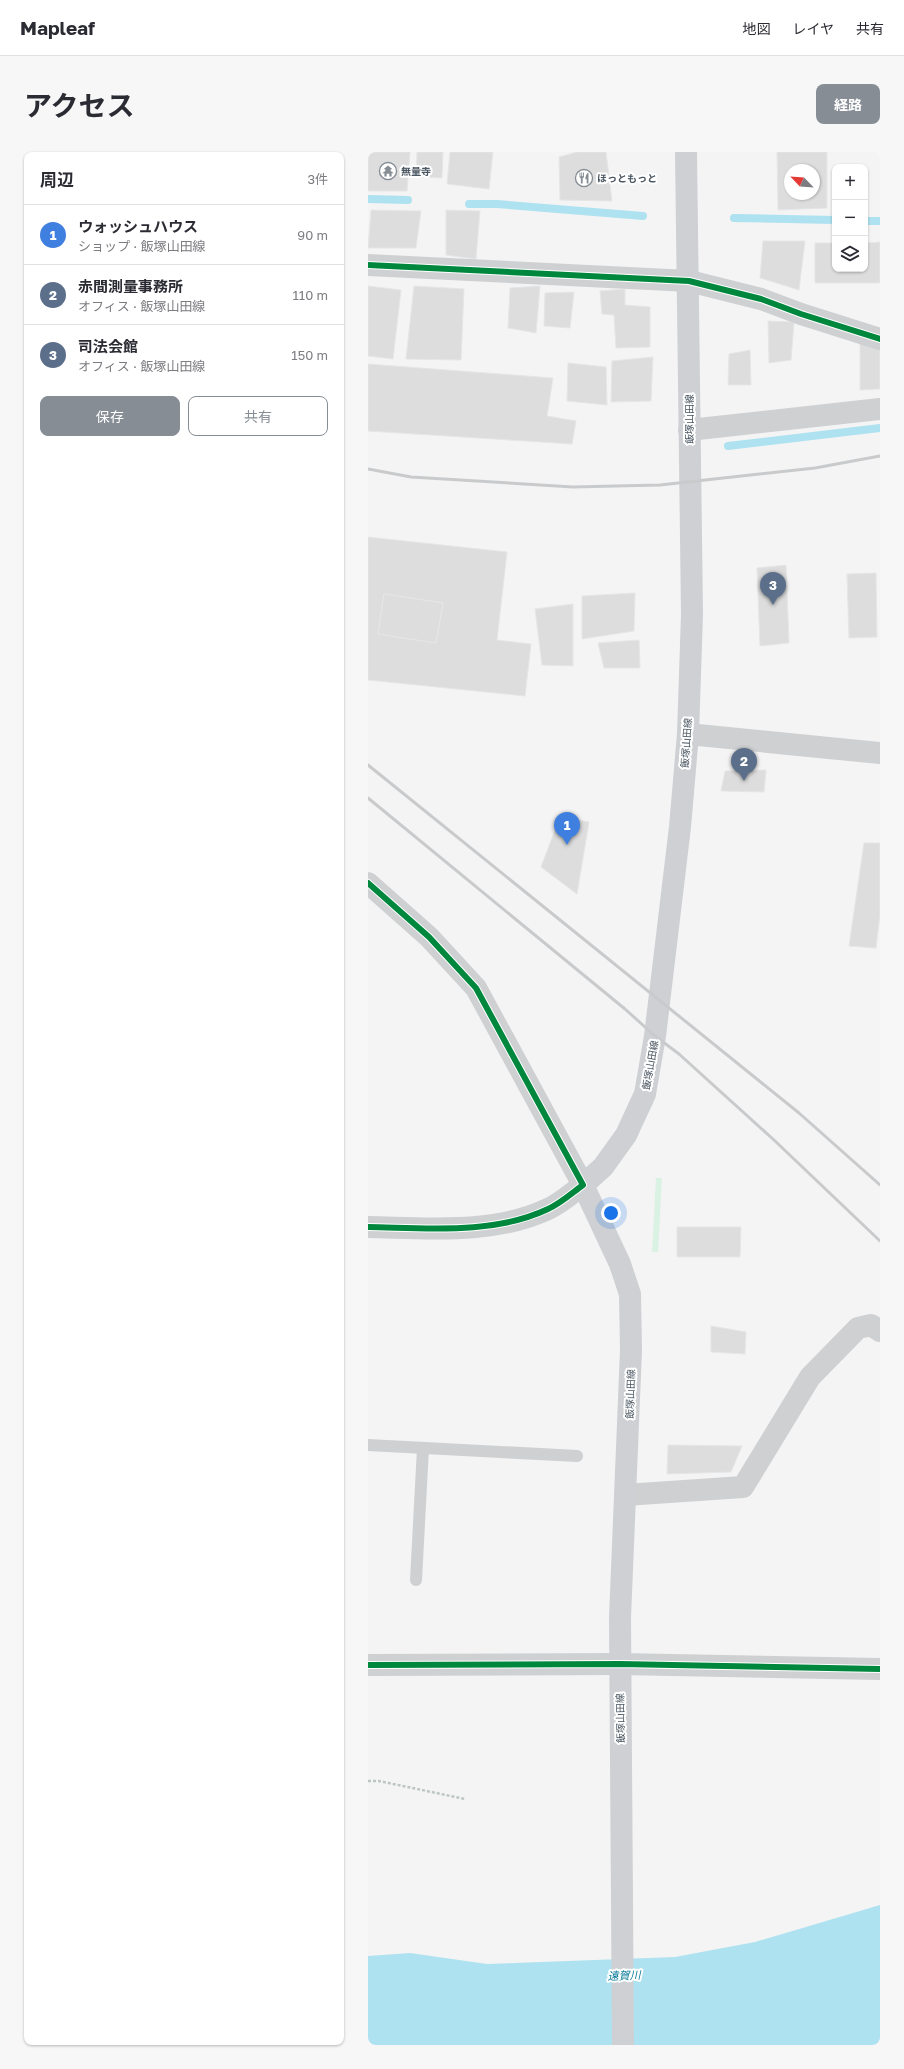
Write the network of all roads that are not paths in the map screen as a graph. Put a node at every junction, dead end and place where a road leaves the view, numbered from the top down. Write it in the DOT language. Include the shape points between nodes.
graph roads {
  1 [pos="686,152"];
  2 [pos="368,265"];
  3 [pos="689,281"];
  4 [pos="880,339"];
  5 [pos="880,409"];
  6 [pos="689,430"];
  7 [pos="688,734"];
  8 [pos="880,753"];
  9 [pos="368,883"];
  10 [pos="583,1185"];
  11 [pos="368,1227"];
  12 [pos="880,1331"];
  13 [pos="368,1445"];
  14 [pos="423,1448"];
  15 [pos="577,1456"];
  16 [pos="625,1495"];
  17 [pos="416,1580"];
  18 [pos="620,1664"];
  19 [pos="368,1665"];
  20 [pos="880,1669"];
  21 [pos="623,2045"];
  1 -- 3 [label="main road, 飯塚山田線"];
  2 -- 3 [label="street"];
  3 -- 4 [label="street" via="761,299"];
  3 -- 6 [label="main road, 飯塚山田線"];
  5 -- 6 [label="street"];
  6 -- 7 [label="main road, 飯塚山田線" via="692,614"];
  7 -- 8 [label="street"];
  7 -- 10 [label="main road, 飯塚山田線" via="660,1002 645,1094 626,1135 602,1167"];
  9 -- 10 [label="street" via="429,937 476,988"];
  10 -- 11 [label="street" via="549,1209 506,1224 440,1229"];
  10 -- 16 [label="main road, 飯塚山田線" via="620,1264 630,1294 631,1350"];
  12 -- 16 [label="street" via="871,1325 858,1328 810,1377 742,1487"];
  13 -- 14 [label="lane"];
  14 -- 15 [label="lane"];
  14 -- 17 [label="lane"];
  16 -- 18 [label="main road, 飯塚山田線"];
  18 -- 19 [label="street"];
  18 -- 20 [label="street"];
  18 -- 21 [label="main road, 飯塚山田線"];
}
